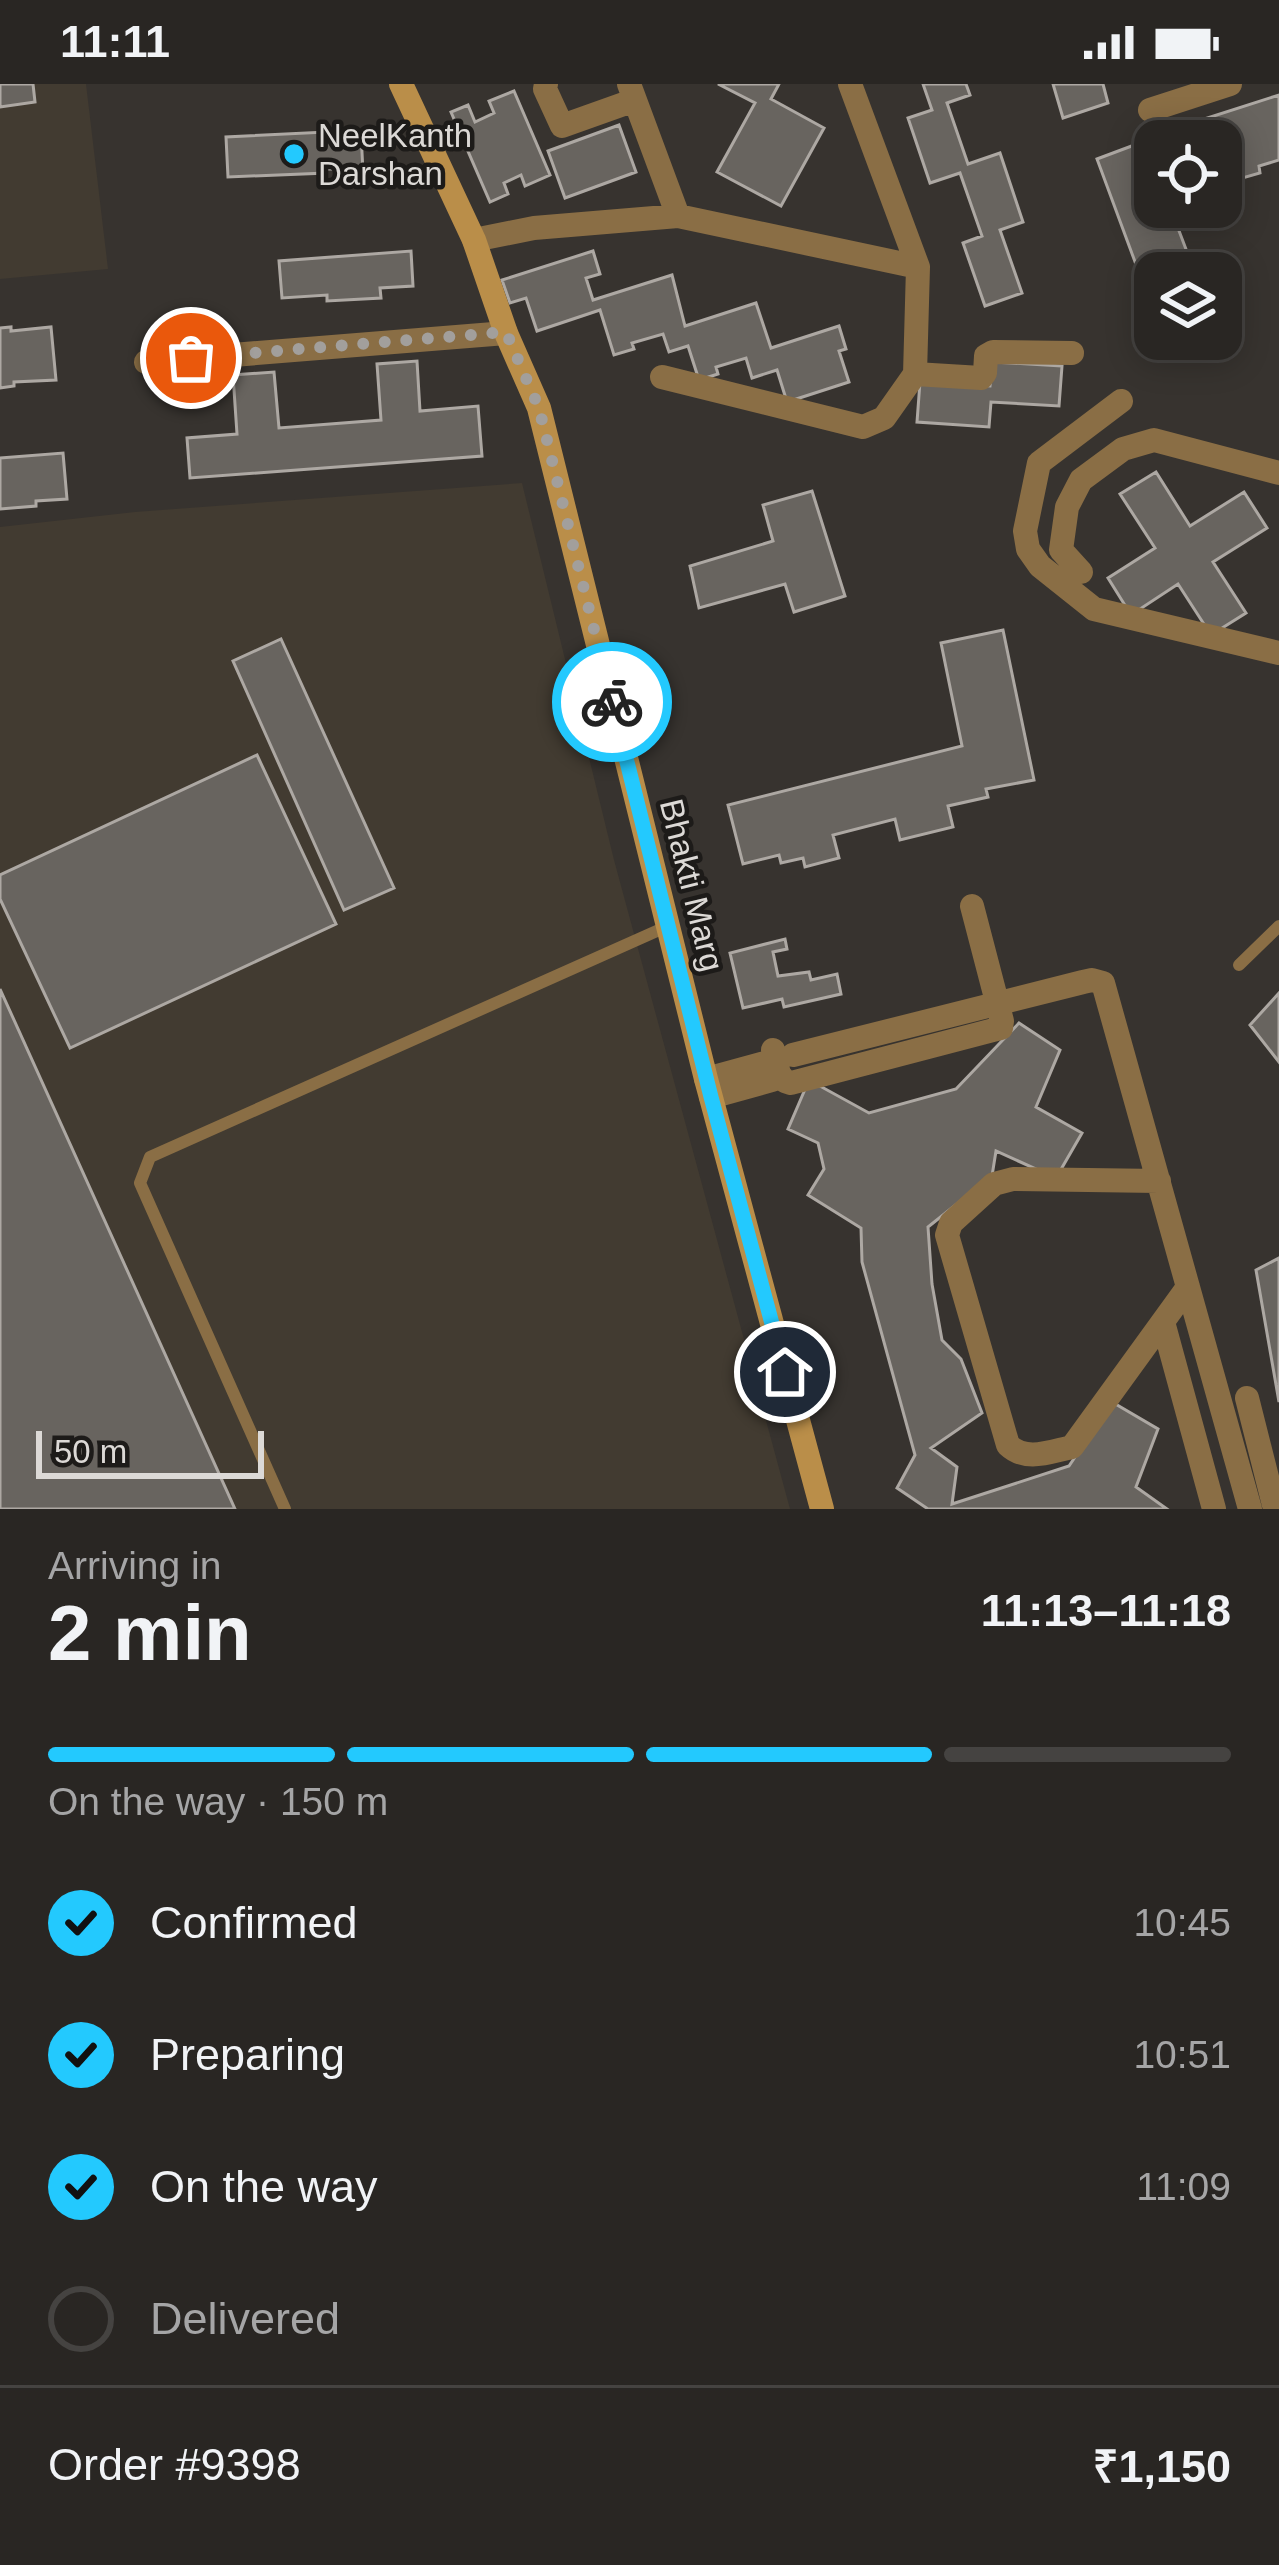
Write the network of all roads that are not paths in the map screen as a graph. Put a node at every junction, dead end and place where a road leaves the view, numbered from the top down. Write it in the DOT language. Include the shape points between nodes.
graph roads {
  1 [pos="401,84"];
  2 [pos="545,84"];
  3 [pos="850,84"];
  4 [pos="1230,84"];
  5 [pos="632,92"];
  6 [pos="1150,110"];
  7 [pos="678,216"];
  8 [pos="474,241"];
  9 [pos="918,267"];
  10 [pos="506,332"];
  11 [pos="1072,353"];
  12 [pos="146,362"];
  13 [pos="915,374"];
  14 [pos="662,377"];
  15 [pos="1121,401"];
  16 [pos="1279,473"];
  17 [pos="1081,572"];
  18 [pos="1279,653"];
  19 [pos="972,906"];
  20 [pos="668,926"];
  21 [pos="1279,926"];
  22 [pos="1239,965"];
  23 [pos="997,1004"];
  24 [pos="708,1088"];
  25 [pos="1159,1181"];
  26 [pos="1188,1287"];
  27 [pos="1163,1322"];
  28 [pos="1247,1399"];
  29 [pos="285,1509"];
  30 [pos="822,1509"];
  31 [pos="1214,1509"];
  32 [pos="1250,1509"];
  33 [pos="1275,1509"];
  1 -- 8 [label="main road, Bhakti Marg"];
  2 -- 5 [label="street" via="562,126"];
  3 -- 9 [label="street"];
  4 -- 6 [label="street"];
  5 -- 7 [label="street"];
  7 -- 8 [label="street"];
  7 -- 9 [label="street"];
  8 -- 10 [label="main road, Bhakti Marg"];
  9 -- 13 [label="street"];
  10 -- 12 [label="street"];
  10 -- 20 [label="main road, Bhakti Marg" via="539,408"];
  11 -- 13 [label="street" via="993,352 981,378"];
  13 -- 14 [label="street" via="884,418 863,428"];
  15 -- 18 [label="street" via="1039,463 1028,549 1094,609"];
  16 -- 17 [label="street" via="1154,440 1123,448 1081,480 1067,507 1061,550"];
  19 -- 23 [label="street"];
  20 -- 24 [label="main road, Bhakti Marg"];
  20 -- 29 [label="lane" via="150,1156 140,1183"];
  21 -- 22 [label="lane"];
  23 -- 24 [label="street"];
  23 -- 25 [label="street" via="1102,983"];
  24 -- 30 [label="main road, Bhakti Marg"];
  25 -- 26 [label="street"];
  25 -- 27 [label="street" via="1013,1179 994,1184 947,1235 1016,1452 1072,1447"];
  26 -- 27 [label="street"];
  26 -- 32 [label="street"];
  27 -- 31 [label="street"];
  28 -- 33 [label="street"];
}
